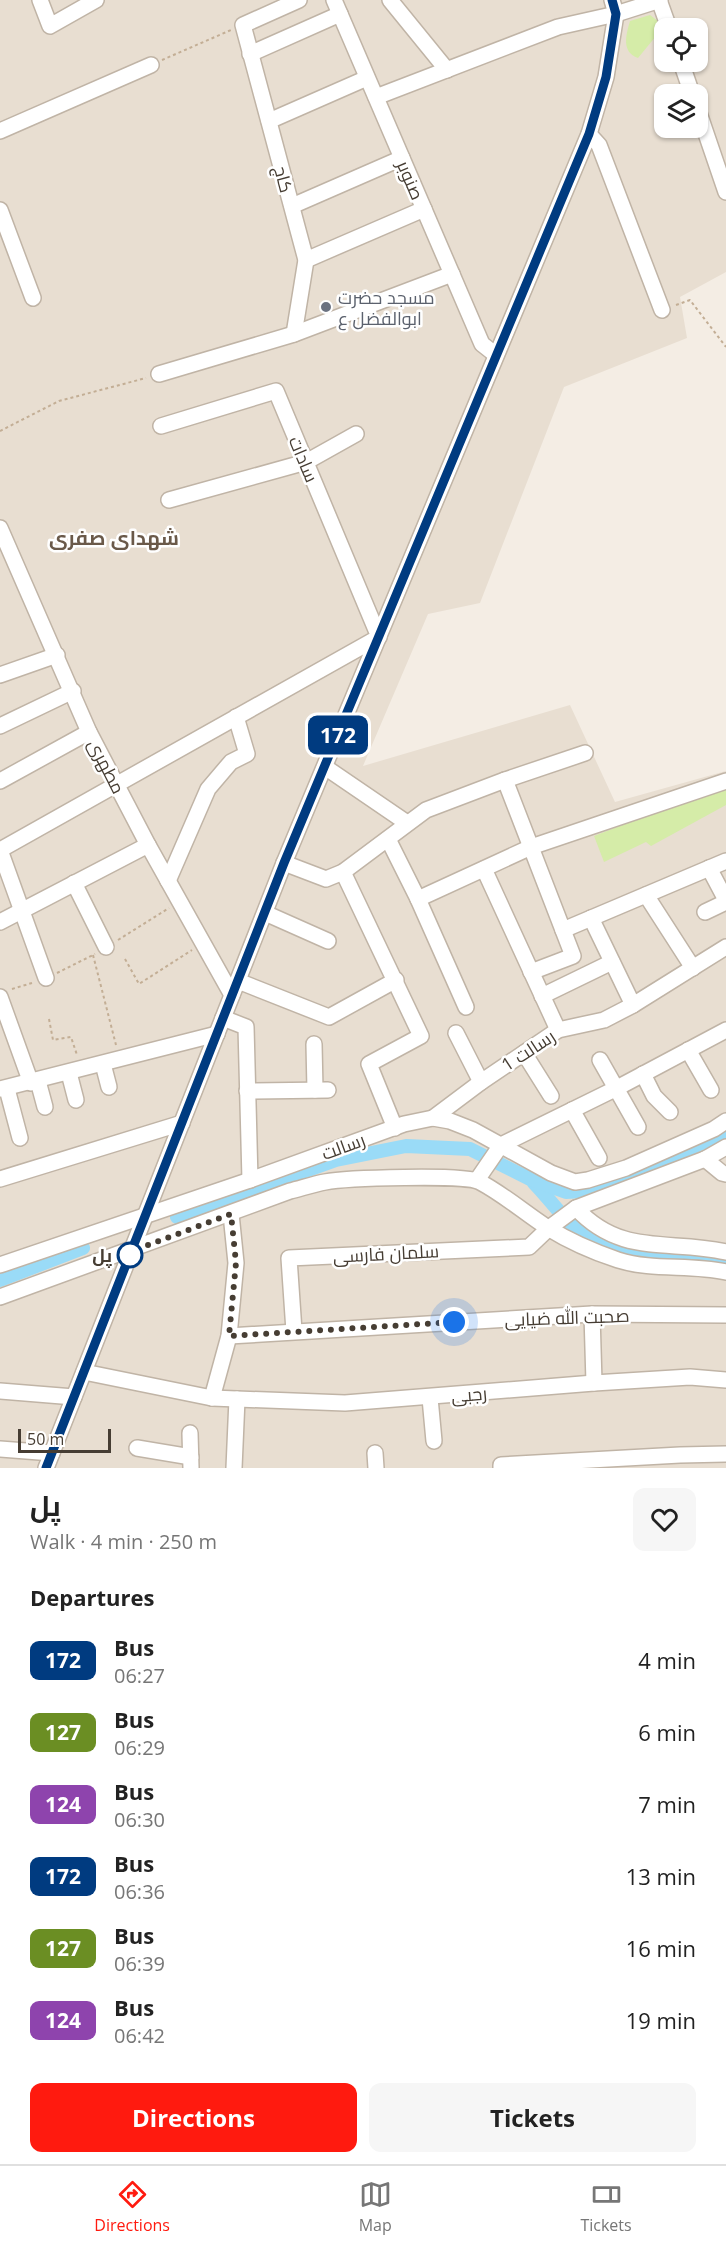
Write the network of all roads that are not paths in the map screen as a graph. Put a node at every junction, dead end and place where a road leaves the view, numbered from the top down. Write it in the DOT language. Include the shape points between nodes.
graph roads {
  1 [pos="40,0"];
  2 [pos="96,0"];
  3 [pos="299,0"];
  4 [pos="390,0"];
  5 [pos="660,0"];
  6 [pos="337,7"];
  7 [pos="614,7"];
  8 [pos="666,18"];
  9 [pos="250,54"];
  10 [pos="151,65"];
  11 [pos="447,70"];
  12 [pos="367,78"];
  13 [pos="375,97"];
  14 [pos="269,121"];
  15 [pos="0,131"];
  16 [pos="589,134"];
  17 [pos="708,138"];
  18 [pos="402,158"];
  19 [pos="726,192"];
  20 [pos="292,206"];
  21 [pos="424,209"];
  22 [pos="0,210"];
  23 [pos="306,260"];
  24 [pos="452,274"];
  25 [pos="33,297"];
  26 [pos="662,310"];
  27 [pos="294,334"];
  28 [pos="496,355"];
  29 [pos="159,374"];
  30 [pos="161,426"];
  31 [pos="356,434"];
  32 [pos="306,462"];
  33 [pos="169,500"];
  34 [pos="0,528"];
  35 [pos="380,637"];
  36 [pos="57,655"];
  37 [pos="0,675"];
  38 [pos="73,691"];
  39 [pos="236,717"];
  40 [pos="0,726"];
  41 [pos="89,732"];
  42 [pos="585,753"];
  43 [pos="325,767"];
  44 [pos="505,780"];
  45 [pos="0,781"];
  46 [pos="726,781"];
  47 [pos="116,784"];
  48 [pos="407,823"];
  49 [pos="388,839"];
  50 [pos="148,845"];
  51 [pos="531,847"];
  52 [pos="0,850"];
  53 [pos="726,861"];
  54 [pos="284,863"];
  55 [pos="709,868"];
  56 [pos="484,869"];
  57 [pos="343,872"];
  58 [pos="168,881"];
  59 [pos="74,883"];
  60 [pos="646,895"];
  61 [pos="418,899"];
  62 [pos="726,901"];
  63 [pos="21,911"];
  64 [pos="705,912"];
  65 [pos="265,913"];
  66 [pos="591,918"];
  67 [pos="0,922"];
  68 [pos="563,930"];
  69 [pos="328,940"];
  70 [pos="106,947"];
  71 [pos="726,947"];
  72 [pos="612,962"];
  73 [pos="693,968"];
  74 [pos="531,972"];
  75 [pos="46,978"];
  76 [pos="396,980"];
  77 [pos="235,988"];
  78 [pos="4,994"];
  79 [pos="542,996"];
  80 [pos="633,1005"];
  81 [pos="466,1007"];
  82 [pos="223,1018"];
  83 [pos="558,1030"];
  84 [pos="726,1030"];
  85 [pos="456,1033"];
  86 [pos="217,1034"];
  87 [pos="314,1044"];
  88 [pos="688,1050"];
  89 [pos="524,1053"];
  90 [pos="600,1060"];
  91 [pos="103,1064"];
  92 [pos="75,1071"];
  93 [pos="643,1074"];
  94 [pos="34,1082"];
  95 [pos="481,1082"];
  96 [pos="109,1087"];
  97 [pos="617,1088"];
  98 [pos="3,1089"];
  99 [pos="711,1090"];
  100 [pos="247,1091"];
  101 [pos="551,1096"];
  102 [pos="76,1100"];
  103 [pos="45,1107"];
  104 [pos="572,1110"];
  105 [pos="670,1112"];
  106 [pos="433,1118"];
  107 [pos="726,1121"];
  108 [pos="182,1123"];
  109 [pos="638,1127"];
  110 [pos="394,1128"];
  111 [pos="20,1138"];
  112 [pos="501,1145"];
  113 [pos="726,1147"];
  114 [pos="598,1158"];
  115 [pos="705,1159"];
  116 [pos="726,1174"];
  117 [pos="0,1179"];
  118 [pos="250,1180"];
  119 [pos="477,1180"];
  120 [pos="576,1208"];
  121 [pos="231,1214"];
  122 [pos="145,1216"];
  123 [pos="549,1228"];
  124 [pos="132,1251"];
  125 [pos="726,1252"];
  126 [pos="0,1265"];
  127 [pos="726,1272"];
  128 [pos="0,1297"];
  129 [pos="592,1314"];
  130 [pos="726,1315"];
  131 [pos="294,1331"];
  132 [pos="229,1336"];
  133 [pos="84,1372"];
  134 [pos="726,1380"];
  135 [pos="594,1383"];
  136 [pos="0,1392"];
  137 [pos="74,1397"];
  138 [pos="212,1398"];
  139 [pos="430,1398"];
  140 [pos="237,1400"];
  141 [pos="190,1433"];
  142 [pos="434,1441"];
  143 [pos="137,1448"];
  144 [pos="0,1449"];
  145 [pos="52,1453"];
  146 [pos="726,1454"];
  147 [pos="680,1461"];
  148 [pos="191,1462"];
  149 [pos="46,1468"];
  150 [pos="234,1468"];
  151 [pos="501,1468"];
  1 -- 2 [label="street" via="50,26"];
  3 -- 9 [label="street, کاج" via="243,25"];
  4 -- 11 [label="street"];
  5 -- 7 [label="street"];
  5 -- 8 [label="street"];
  6 -- 9 [label="street"];
  6 -- 12 [label="street, صنوبر"];
  7 -- 11 [label="street"];
  7 -- 16 [label="street" via="606,77"];
  9 -- 14 [label="street, کاج"];
  10 -- 15 [label="street"];
  11 -- 13 [label="street"];
  12 -- 13 [label="street, صنوبر"];
  12 -- 14 [label="street"];
  13 -- 18 [label="street, صنوبر"];
  14 -- 20 [label="street, کاج"];
  16 -- 26 [label="street" via="599,145"];
  16 -- 28 [label="street"];
  17 -- 19 [label="street"];
  18 -- 20 [label="street"];
  18 -- 21 [label="street, صنوبر"];
  20 -- 23 [label="street, کاج"];
  21 -- 23 [label="street"];
  21 -- 24 [label="street, صنوبر"];
  22 -- 25 [label="street"];
  23 -- 27 [label="street, کاج"];
  24 -- 27 [label="street"];
  24 -- 28 [label="street, صنوبر" via="482,344"];
  27 -- 29 [label="street"];
  28 -- 35 [label="street"];
  30 -- 32 [label="street, سادات" via="276,392"];
  31 -- 32 [label="street"];
  32 -- 33 [label="street"];
  32 -- 35 [label="street, سادات"];
  34 -- 36 [label="street, مطهری"];
  35 -- 39 [label="street"];
  35 -- 43 [label="street"];
  36 -- 37 [label="street"];
  36 -- 38 [label="street, مطهری"];
  38 -- 40 [label="street"];
  38 -- 41 [label="street, مطهری"];
  39 -- 47 [label="street"];
  39 -- 58 [label="street" via="247,754 231,762 208,789"];
  41 -- 45 [label="street"];
  41 -- 47 [label="street, مطهری"];
  42 -- 44 [label="street"];
  43 -- 48 [label="street"];
  43 -- 54 [label="street"];
  44 -- 48 [label="street" via="426,810"];
  44 -- 51 [label="street"];
  46 -- 51 [label="street"];
  47 -- 50 [label="street, مطهری"];
  47 -- 52 [label="street"];
  48 -- 49 [label="street"];
  49 -- 57 [label="street"];
  49 -- 61 [label="street"];
  50 -- 58 [label="street, مطهری"];
  50 -- 59 [label="street"];
  51 -- 56 [label="street"];
  51 -- 68 [label="street"];
  52 -- 63 [label="street"];
  53 -- 55 [label="street"];
  54 -- 57 [label="street" via="326,879"];
  54 -- 65 [label="street"];
  55 -- 60 [label="street"];
  55 -- 62 [label="street"];
  56 -- 61 [label="street"];
  56 -- 74 [label="street"];
  57 -- 76 [label="street"];
  58 -- 77 [label="street, مطهری" via="202,944"];
  59 -- 63 [label="street"];
  59 -- 70 [label="street"];
  60 -- 66 [label="street"];
  60 -- 73 [label="street"];
  61 -- 81 [label="street"];
  62 -- 64 [label="street"];
  63 -- 67 [label="street"];
  63 -- 75 [label="street"];
  65 -- 69 [label="street"];
  65 -- 77 [label="street"];
  66 -- 68 [label="street"];
  66 -- 72 [label="street"];
  68 -- 74 [label="street" via="573,956"];
  71 -- 73 [label="street, رسالت 1"];
  72 -- 79 [label="street"];
  72 -- 80 [label="street"];
  73 -- 80 [label="street, رسالت 1"];
  74 -- 79 [label="street"];
  76 -- 77 [label="street" via="330,1017"];
  76 -- 110 [label="street" via="421,1036 369,1064"];
  77 -- 82 [label="street"];
  78 -- 94 [label="street"];
  79 -- 83 [label="street"];
  80 -- 83 [label="street, رسالت 1" via="604,1020"];
  82 -- 86 [label="street"];
  82 -- 100 [label="street" via="246,1027"];
  83 -- 89 [label="street, رسالت 1"];
  84 -- 88 [label="street"];
  85 -- 95 [label="street"];
  86 -- 91 [label="street"];
  86 -- 108 [label="street"];
  87 -- 100 [label="street" via="322,1090"];
  88 -- 93 [label="street"];
  88 -- 99 [label="street"];
  89 -- 95 [label="street, رسالت 1"];
  89 -- 101 [label="street"];
  90 -- 97 [label="street"];
  91 -- 92 [label="street"];
  91 -- 96 [label="street"];
  92 -- 94 [label="street"];
  92 -- 102 [label="street"];
  93 -- 97 [label="street"];
  93 -- 105 [label="street" via="654,1096"];
  94 -- 98 [label="street"];
  94 -- 103 [label="street"];
  95 -- 106 [label="street, رسالت 1"];
  97 -- 104 [label="street"];
  97 -- 109 [label="street"];
  98 -- 111 [label="street"];
  100 -- 118 [label="street"];
  104 -- 112 [label="street"];
  104 -- 114 [label="street"];
  106 -- 110 [label="street, رسالت"];
  106 -- 112 [label="street, رسالت" via="458,1124"];
  107 -- 112 [label="street, رسالت" via="626,1167 575,1182"];
  108 -- 117 [label="street"];
  108 -- 122 [label="street"];
  110 -- 118 [label="street, رسالت"];
  112 -- 119 [label="street"];
  113 -- 115 [label="street"];
  115 -- 116 [label="street"];
  115 -- 120 [label="street"];
  118 -- 122 [label="street, رسالت"];
  119 -- 121 [label="street, رسالت" via="327,1181"];
  119 -- 123 [label="street"];
  120 -- 123 [label="street"];
  120 -- 125 [label="street" via="604,1232 638,1243"];
  121 -- 124 [label="street, رسالت"];
  121 -- 132 [label="street" via="236,1263"];
  122 -- 124 [label="street"];
  122 -- 126 [label="street, رسالت"];
  123 -- 127 [label="street" via="579,1244 641,1266"];
  123 -- 131 [label="street, سلمان فارسی" via="529,1247 289,1258"];
  124 -- 128 [label="street, رسالت"];
  124 -- 133 [label="street"];
  129 -- 130 [label="street, صحبت الله ضیایی"];
  129 -- 131 [label="street, صحبت الله ضیایی"];
  129 -- 135 [label="street"];
  131 -- 132 [label="street, صحبت الله ضیایی"];
  132 -- 138 [label="street"];
  133 -- 137 [label="street"];
  133 -- 138 [label="street, رجبی"];
  134 -- 135 [label="street, رجبی" via="690,1377"];
  135 -- 139 [label="street, رجبی"];
  136 -- 137 [label="street"];
  137 -- 145 [label="street"];
  138 -- 140 [label="street, رجبی"];
  139 -- 140 [label="street, رجبی" via="345,1403"];
  139 -- 142 [label="street"];
  140 -- 150 [label="street"];
  141 -- 148 [label="street"];
  143 -- 148 [label="street"];
  144 -- 145 [label="street"];
  145 -- 149 [label="street"];
  146 -- 147 [label="street"];
  147 -- 151 [label="street"];
}
